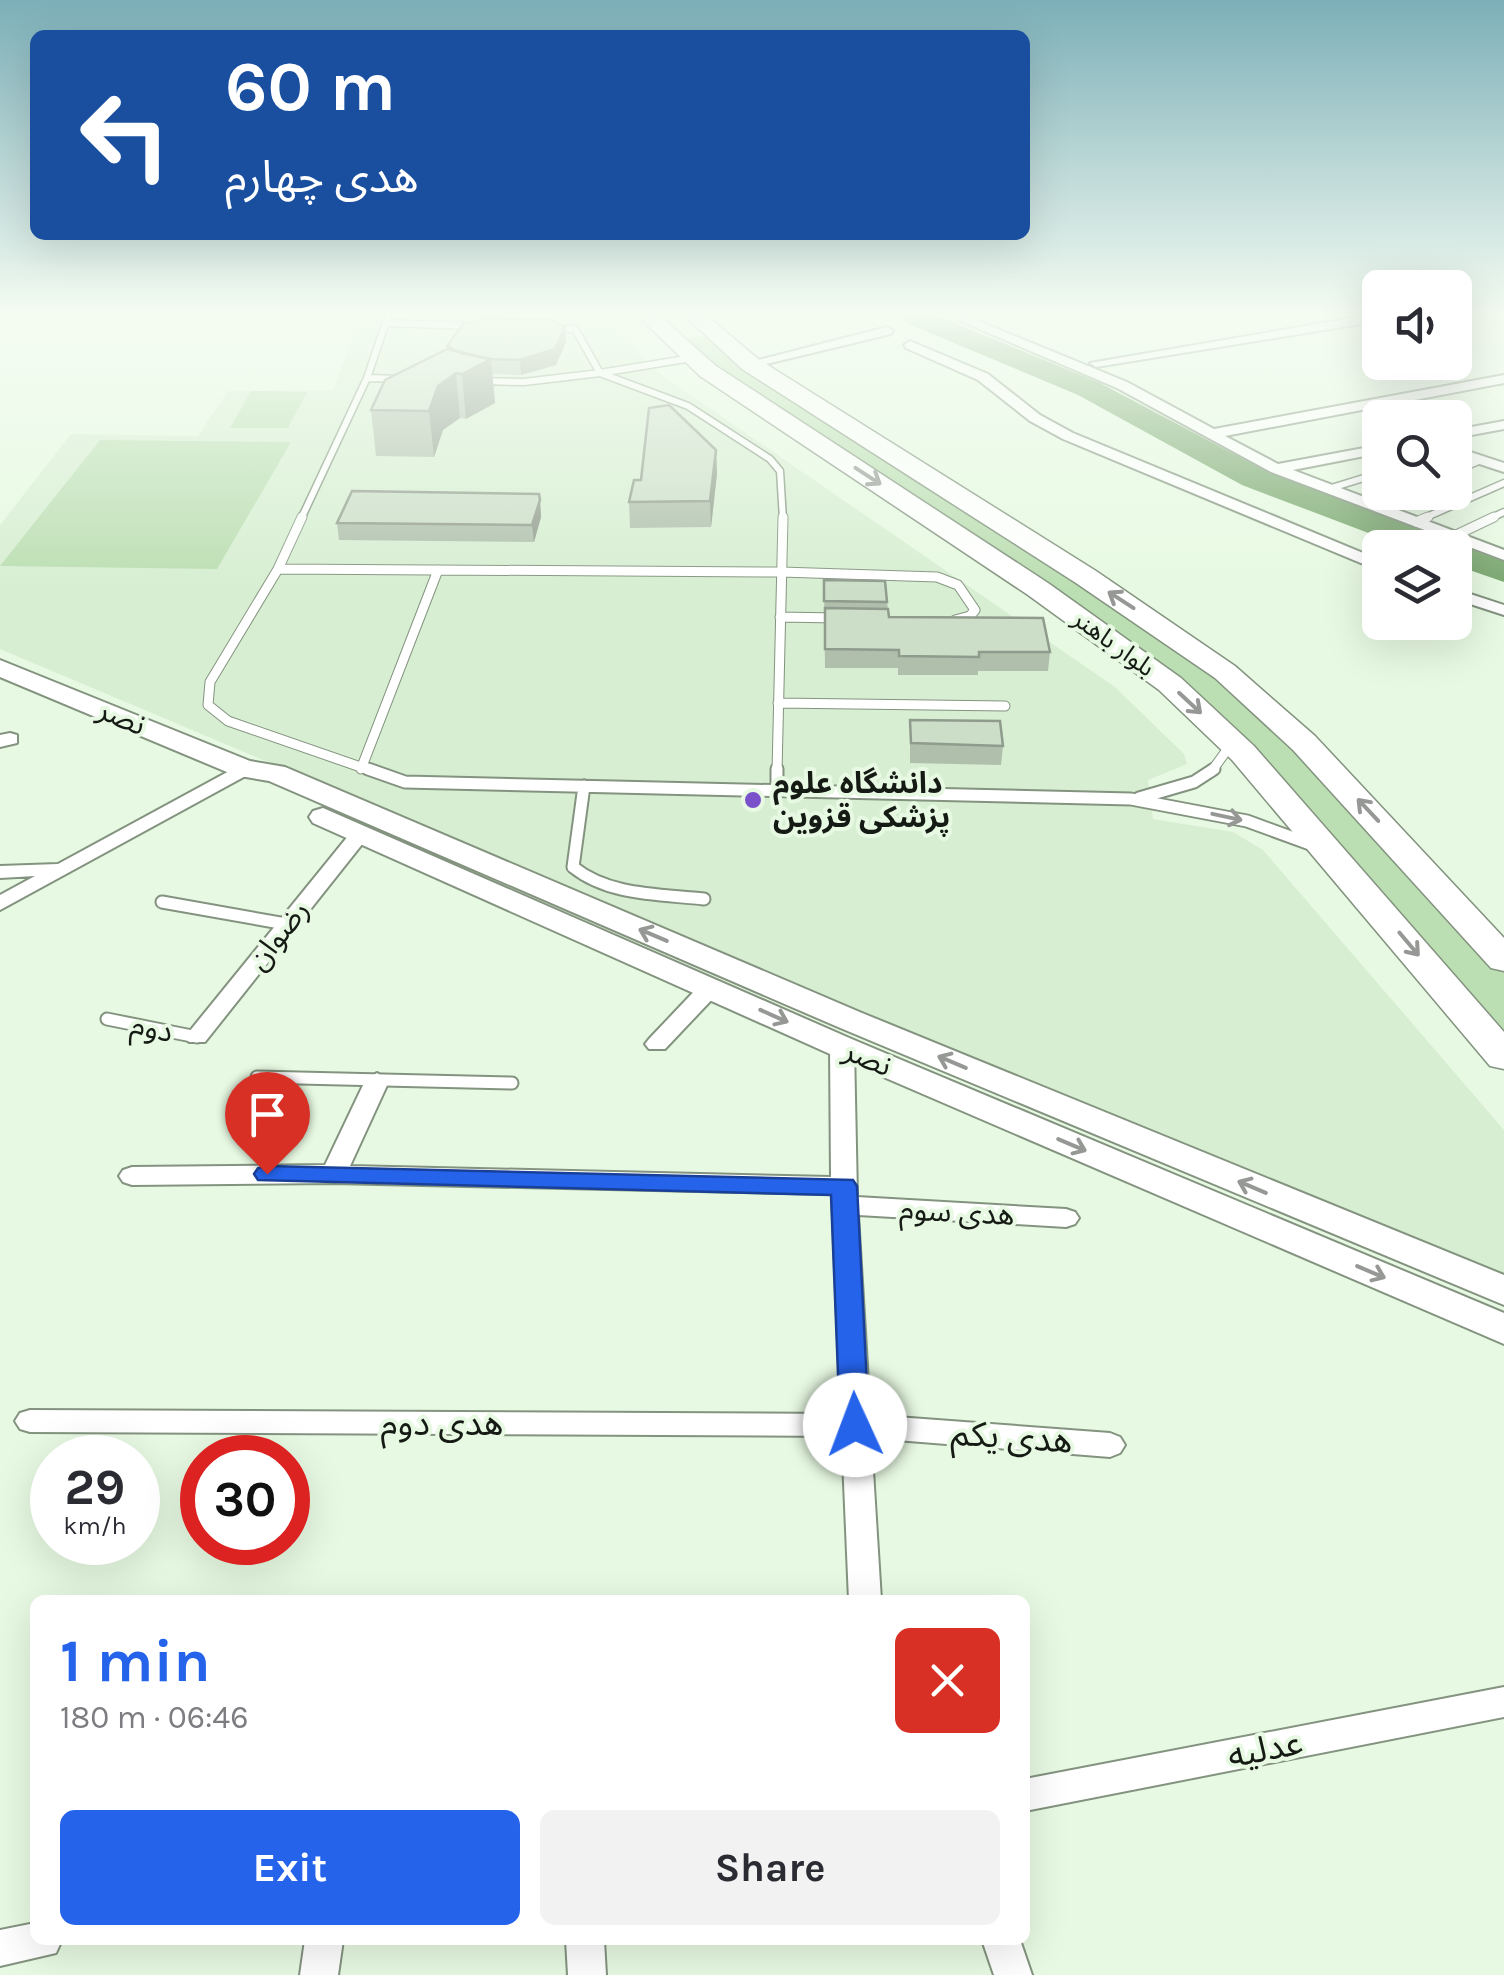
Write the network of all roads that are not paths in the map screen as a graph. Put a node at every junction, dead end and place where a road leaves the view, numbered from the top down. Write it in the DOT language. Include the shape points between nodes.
graph roads {
  1 [pos="353,408"];
  2 [pos="691,408"];
  3 [pos="767,408"];
  4 [pos="822,408"];
  5 [pos="1022,408"];
  6 [pos="1163,408"];
  7 [pos="1349,408"];
  8 [pos="1504,425"];
  9 [pos="1472,431"];
  10 [pos="1211,434"];
  11 [pos="1362,452"];
  12 [pos="1472,457"];
  13 [pos="1481,460"];
  14 [pos="1472,464"];
  15 [pos="1276,468"];
  16 [pos="1504,468"];
  17 [pos="1362,479"];
  18 [pos="1504,483"];
  19 [pos="1328,489"];
  20 [pos="1362,502"];
  21 [pos="1384,510"];
  22 [pos="1504,512"];
  23 [pos="1416,522"];
  24 [pos="1438,530"];
  25 [pos="1466,530"];
  26 [pos="1472,542"];
  27 [pos="1502,552"];
  28 [pos="1362,558"];
  29 [pos="278,569"];
  30 [pos="438,570"];
  31 [pos="782,572"];
  32 [pos="1472,600"];
  33 [pos="1504,610"];
  34 [pos="780,617"];
  35 [pos="856,618"];
  36 [pos="950,620"];
  37 [pos="0,668"];
  38 [pos="778,703"];
  39 [pos="1004,706"];
  40 [pos="1232,743"];
  41 [pos="244,769"];
  42 [pos="361,769"];
  43 [pos="584,786"];
  44 [pos="777,791"];
  45 [pos="1132,799"];
  46 [pos="360,834"];
  47 [pos="1332,853"];
  48 [pos="62,869"];
  49 [pos="0,872"];
  50 [pos="704,898"];
  51 [pos="162,902"];
  52 [pos="0,904"];
  53 [pos="286,924"];
  54 [pos="1504,960"];
  55 [pos="712,988"];
  56 [pos="107,1019"];
  57 [pos="198,1038"];
  58 [pos="657,1044"];
  59 [pos="842,1047"];
  60 [pos="1504,1057"];
  61 [pos="257,1077"];
  62 [pos="377,1081"];
  63 [pos="512,1083"];
  64 [pos="334,1174"];
  65 [pos="132,1176"];
  66 [pos="846,1196"];
  67 [pos="1066,1218"];
  68 [pos="1504,1291"];
  69 [pos="1504,1329"];
  70 [pos="30,1422"];
  71 [pos="855,1425"];
  72 [pos="1110,1445"];
  73 [pos="865,1595"];
  74 [pos="1504,1702"];
  75 [pos="1030,1794"];
  76 [pos="30,1942"];
  77 [pos="323,1945"];
  78 [pos="585,1945"];
  79 [pos="1003,1945"];
  80 [pos="0,1948"];
  81 [pos="319,1975"];
  82 [pos="587,1975"];
  83 [pos="1013,1975"];
  1 -- 29 [label="lane"];
  2 -- 31 [label="lane" via="780,471"];
  3 -- 40 [label="main road, بلوار باهنر, one-way" via="1104,634"];
  54 -- 4 [label="main road, بلوار باهنر, one-way" via="1304,743 1225,672"];
  5 -- 28 [label="street" via="1068,436"];
  6 -- 10 [label="street"];
  7 -- 10 [label="street"];
  8 -- 9 [label="street"];
  10 -- 15 [label="street"];
  11 -- 15 [label="street"];
  12 -- 13 [label="street"];
  13 -- 14 [label="lane"];
  13 -- 16 [label="street"];
  15 -- 19 [label="street"];
  17 -- 19 [label="lane"];
  18 -- 23 [label="lane"];
  19 -- 20 [label="street"];
  21 -- 23 [label="street"];
  22 -- 25 [label="lane"];
  23 -- 24 [label="street"];
  26 -- 27 [label="street"];
  29 -- 30 [label="lane"];
  29 -- 42 [label="lane" via="210,682 208,705 228,721"];
  30 -- 31 [label="lane"];
  30 -- 42 [label="lane"];
  31 -- 34 [label="lane"];
  31 -- 36 [label="lane" via="950,580 975,610"];
  32 -- 33 [label="street"];
  34 -- 35 [label="lane"];
  34 -- 38 [label="lane"];
  37 -- 41 [label="street, نصر"];
  38 -- 39 [label="lane"];
  38 -- 44 [label="lane"];
  40 -- 45 [label="lane" via="1226,760 1204,779"];
  40 -- 47 [label="main road, بلوار باهنر"];
  41 -- 46 [label="street, نصر" via="254,785"];
  41 -- 48 [label="street"];
  68 -- 41 [label="street, نصر, one-way" via="275,773"];
  42 -- 43 [label="lane" via="405,782"];
  43 -- 44 [label="lane"];
  43 -- 50 [label="lane" via="573,867 582,877"];
  44 -- 45 [label="lane"];
  45 -- 47 [label="lane, one-way" via="1247,821"];
  46 -- 53 [label="street, رضوان"];
  46 -- 55 [label="street, نصر"];
  47 -- 60 [label="main road, بلوار باهنر, one-way"];
  48 -- 49 [label="street"];
  48 -- 52 [label="street"];
  51 -- 53 [label="lane"];
  53 -- 57 [label="street, رضوان"];
  55 -- 58 [label="street"];
  55 -- 59 [label="street, نصر, one-way"];
  56 -- 57 [label="lane, دوم"];
  59 -- 66 [label="street"];
  59 -- 69 [label="street, نصر, one-way"];
  61 -- 62 [label="lane"];
  62 -- 63 [label="lane"];
  62 -- 64 [label="street"];
  64 -- 65 [label="street, هدی سوم"];
  64 -- 66 [label="street, هدی سوم"];
  66 -- 67 [label="street, هدی سوم"];
  66 -- 71 [label="street"];
  70 -- 71 [label="street, هدی دوم"];
  71 -- 72 [label="street, هدی یکم"];
  71 -- 73 [label="street"];
  74 -- 75 [label="street, عدلیه"];
  76 -- 80 [label="street"];
  77 -- 81 [label="street"];
  78 -- 82 [label="street"];
  79 -- 83 [label="street"];
}
